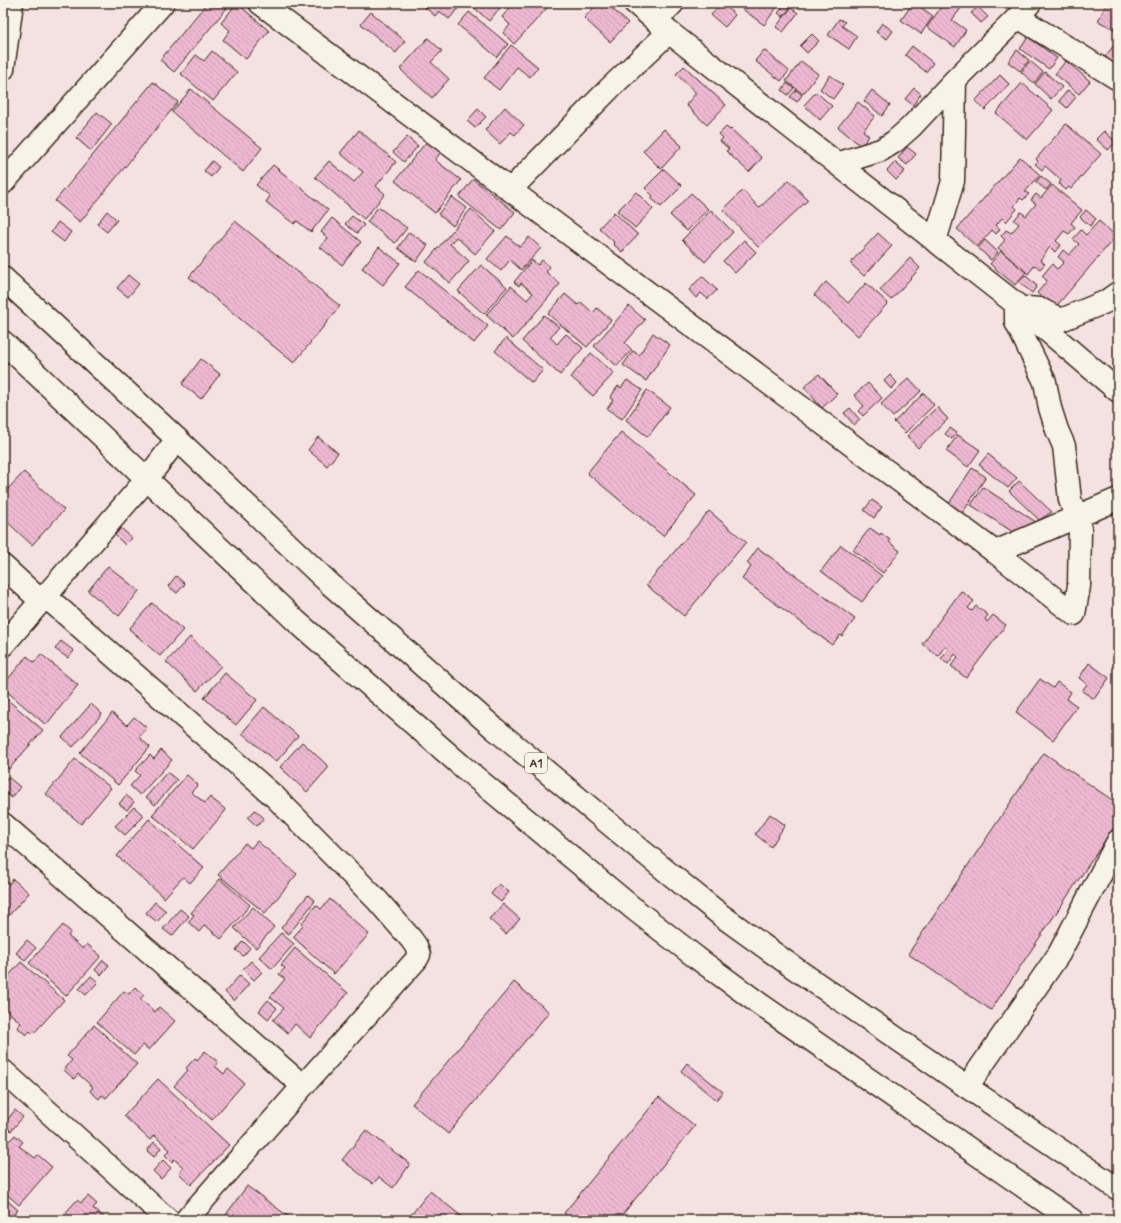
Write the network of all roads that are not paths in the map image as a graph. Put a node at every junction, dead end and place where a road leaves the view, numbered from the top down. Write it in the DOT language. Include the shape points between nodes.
graph roads {
  1 [pos="12,3"];
  2 [pos="163,3"];
  3 [pos="260,3"];
  4 [pos="635,3"];
  5 [pos="673,3"];
  6 [pos="1024,10"];
  7 [pos="662,26"];
  8 [pos="3,69"];
  9 [pos="1118,79"];
  10 [pos="955,80"];
  11 [pos="837,164"];
  12 [pos="3,183"];
  13 [pos="510,190"];
  14 [pos="935,241"];
  15 [pos="3,278"];
  16 [pos="1118,292"];
  17 [pos="1016,304"];
  18 [pos="3,342"];
  19 [pos="1118,391"];
  20 [pos="177,439"];
  21 [pos="148,480"];
  22 [pos="1118,499"];
  23 [pos="1077,517"];
  24 [pos="995,552"];
  25 [pos="3,566"];
  26 [pos="43,599"];
  27 [pos="3,645"];
  28 [pos="3,824"];
  29 [pos="1118,841"];
  30 [pos="3,1071"];
  31 [pos="303,1086"];
  32 [pos="967,1087"];
  33 [pos="1118,1189"];
  34 [pos="168,1220"];
  35 [pos="186,1220"];
  36 [pos="1072,1220"];
  1 -- 8 [label="main road"];
  2 -- 12 [label="main road"];
  3 -- 13 [label="main road"];
  4 -- 7 [label="main road"];
  5 -- 7 [label="main road"];
  6 -- 9 [label="main road"];
  6 -- 10 [label="main road"];
  7 -- 11 [label="main road"];
  7 -- 13 [label="main road" via="610,88"];
  10 -- 11 [label="main road" via="894,142 881,150"];
  10 -- 14 [label="main road" via="953,181"];
  11 -- 14 [label="main road"];
  13 -- 24 [label="main road"];
  14 -- 17 [label="main road"];
  15 -- 20 [label="main road, A1"];
  16 -- 17 [label="main road" via="1105,302 1061,320 1040,309"];
  17 -- 19 [label="main road"];
  17 -- 23 [label="main road" via="1016,322 1045,382 1050,408 1064,446 1070,500"];
  18 -- 21 [label="main road"];
  20 -- 21 [label="main road"];
  20 -- 32 [label="main road, A1" via="330,584 495,729 665,870 722,916"];
  21 -- 26 [label="main road"];
  21 -- 36 [label="main road" via="296,621 463,767 634,909 761,1005"];
  22 -- 23 [label="main road"];
  23 -- 24 [label="main road"];
  23 -- 24 [label="main road" via="1080,529 1079,586 1074,614"];
  25 -- 26 [label="main road"];
  26 -- 27 [label="main road"];
  26 -- 31 [label="main road" via="275,796 377,900 416,946 419,955 416,960"];
  28 -- 31 [label="main road"];
  29 -- 32 [label="main road" via="1059,954"];
  30 -- 34 [label="main road"];
  31 -- 35 [label="main road"];
  32 -- 33 [label="main road, A1"];
}
